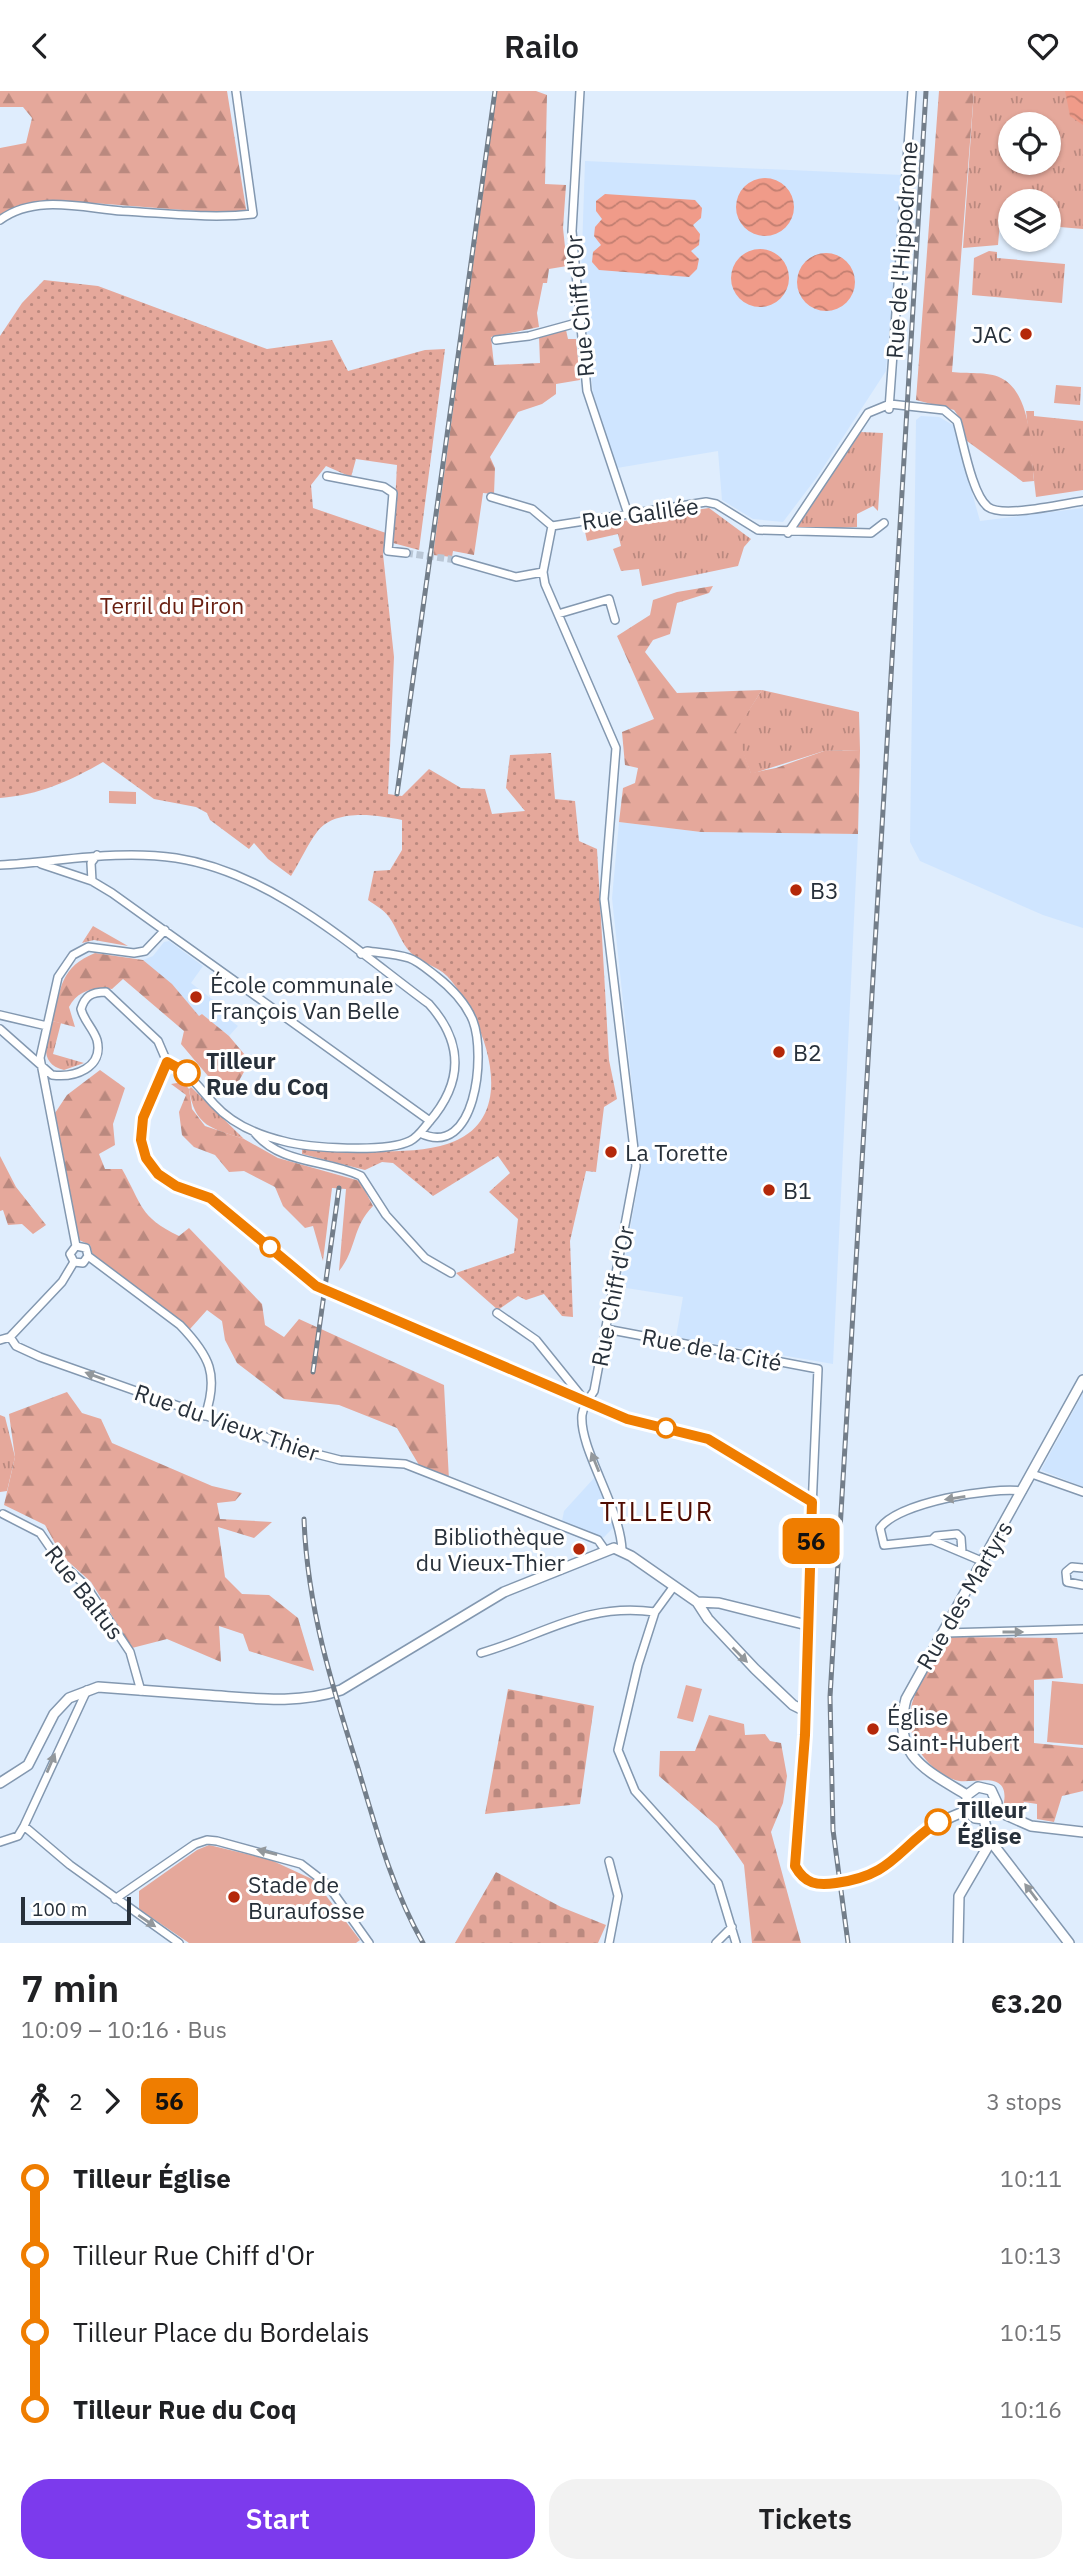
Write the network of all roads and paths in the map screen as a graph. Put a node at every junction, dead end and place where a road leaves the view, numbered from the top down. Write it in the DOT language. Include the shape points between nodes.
graph roads {
  1 [pos="236,91"];
  2 [pos="580,91"];
  3 [pos="912,91"];
  4 [pos="0,220"];
  5 [pos="580,323"];
  6 [pos="496,340"];
  7 [pos="890,407"];
  8 [pos="327,476"];
  9 [pos="491,498"];
  10 [pos="1083,501"];
  11 [pos="628,514"];
  12 [pos="884,523"];
  13 [pos="552,526"];
  14 [pos="788,533"];
  15 [pos="406,553"];
  16 [pos="456,561"];
  17 [pos="543,572"];
  18 [pos="558,614"];
  19 [pos="614,620"];
  20 [pos="97,855"];
  21 [pos="37,863"];
  22 [pos="0,865"];
  23 [pos="92,881"];
  24 [pos="165,930"];
  25 [pos="361,954"];
  26 [pos="0,1015"];
  27 [pos="47,1026"];
  28 [pos="0,1029"];
  29 [pos="167,1062"];
  30 [pos="42,1069"];
  31 [pos="430,1121"];
  32 [pos="254,1132"];
  33 [pos="420,1133"];
  34 [pos="76,1245"];
  35 [pos="88,1256"];
  36 [pos="74,1262"];
  37 [pos="451,1273"];
  38 [pos="497,1314"];
  39 [pos="606,1329"];
  40 [pos="9,1337"];
  41 [pos="0,1340"];
  42 [pos="1083,1380"];
  43 [pos="587,1403"];
  44 [pos="205,1416"];
  45 [pos="1032,1474"];
  46 [pos="1022,1491"];
  47 [pos="1083,1492"];
  48 [pos="812,1502"];
  49 [pos="4,1514"];
  50 [pos="932,1540"];
  51 [pos="605,1549"];
  52 [pos="622,1550"];
  53 [pos="962,1552"];
  54 [pos="984,1562"];
  55 [pos="1083,1568"];
  56 [pos="674,1585"];
  57 [pos="1083,1585"];
  58 [pos="697,1602"];
  59 [pos="655,1612"];
  60 [pos="807,1625"];
  61 [pos="1083,1629"];
  62 [pos="945,1633"];
  63 [pos="481,1653"];
  64 [pos="87,1690"];
  65 [pos="141,1691"];
  66 [pos="806,1711"];
  67 [pos="0,1783"];
  68 [pos="967,1795"];
  69 [pos="995,1810"];
  70 [pos="967,1811"];
  71 [pos="984,1819"];
  72 [pos="24,1826"];
  73 [pos="1083,1832"];
  74 [pos="991,1841"];
  75 [pos="0,1842"];
  76 [pos="609,1861"];
  77 [pos="115,1899"];
  78 [pos="732,1927"];
  79 [pos="179,1943"];
  80 [pos="369,1943"];
  81 [pos="609,1943"];
  82 [pos="716,1943"];
  83 [pos="736,1943"];
  84 [pos="958,1943"];
  85 [pos="1069,1943"];
  1 -- 4 [label="street" via="253,214 119,211 74,204 33,207"];
  2 -- 5 [label="street, Rue Chiff d'Or" via="572,231"];
  3 -- 7 [label="street, Rue de l'Hippodrome"];
  5 -- 6 [label="street"];
  5 -- 11 [label="street, Rue Chiff d'Or" via="587,391"];
  7 -- 10 [label="street" via="930,408 957,421 978,494 987,506 1000,512"];
  7 -- 14 [label="street" via="868,413"];
  8 -- 15 [label="street" via="384,487 393,493 388,551"];
  9 -- 13 [label="street, Rue Galilée" via="532,509"];
  11 -- 13 [label="street, Rue Galilée"];
  11 -- 14 [label="street, Rue Galilée" via="706,502 758,530"];
  12 -- 14 [label="street, Rue Galilée" via="871,533"];
  13 -- 17 [label="street"];
  16 -- 17 [label="street" via="516,577"];
  17 -- 18 [label="street, Rue Chiff d'Or"];
  18 -- 19 [label="street" via="609,599"];
  18 -- 39 [label="street, Rue Chiff d'Or" via="616,748 604,899 636,1166"];
  20 -- 21 [label="street"];
  20 -- 23 [label="street" via="91,863"];
  20 -- 25 [label="street" via="177,858 216,868 296,906"];
  21 -- 22 [label="street"];
  21 -- 23 [label="street"];
  23 -- 24 [label="street"];
  24 -- 27 [label="street" via="145,951 97,946 74,955 58,977"];
  24 -- 31 [label="street"];
  25 -- 31 [label="street" via="429,1004 448,1032 456,1056 453,1080"];
  25 -- 33 [label="street" via="411,958 449,986 472,1019 480,1063 463,1122 442,1138"];
  26 -- 27 [label="street"];
  27 -- 30 [label="street"];
  28 -- 30 [label="street"];
  29 -- 30 [label="street" via="158,1041 142,1024 114,997 97,992 84,1000 81,1009 97,1042 93,1063 65,1077"];
  29 -- 32 [label="street" via="187,1073 226,1116"];
  29 -- 43 [label="street" via="143,1118 141,1140 146,1158 158,1174 210,1198 316,1286"];
  30 -- 34 [label="street"];
  31 -- 33 [label="street"];
  32 -- 33 [label="street" via="286,1142 353,1146 395,1146"];
  32 -- 37 [label="street" via="267,1147 288,1157 361,1176 386,1215 425,1258"];
  34 -- 35 [label="street" via="86,1248"];
  34 -- 36 [label="street" via="70,1254"];
  35 -- 36 [label="street" via="83,1263"];
  35 -- 44 [label="street" via="192,1338 213,1376"];
  36 -- 40 [label="street" via="62,1282"];
  38 -- 43 [label="street" via="536,1341"];
  39 -- 43 [label="street, Rue Chiff d'Or" via="594,1391"];
  39 -- 48 [label="street, Rue de la Cité" via="818,1369"];
  40 -- 41 [label="street"];
  44 -- 40 [label="street, Rue du Vieux Thier, one-way" via="40,1357 16,1346"];
  42 -- 45 [label="street, Rue des Martyrs"];
  43 -- 48 [label="street" via="627,1419 708,1439"];
  52 -- 43 [label="street, Rue Chiff d'Or, one-way" via="612,1504 585,1437 582,1415"];
  44 -- 51 [label="street, Rue du Vieux Thier" via="282,1445 340,1460 405,1464 598,1540"];
  45 -- 46 [label="street, Rue des Martyrs"];
  45 -- 47 [label="street"];
  46 -- 50 [label="street, one-way" via="953,1497 911,1507 887,1518 880,1528 884,1545"];
  46 -- 54 [label="street, Rue des Martyrs"];
  48 -- 60 [label="street"];
  49 -- 65 [label="street, Rue Baltus" via="40,1533 60,1562 86,1585 130,1652"];
  50 -- 53 [label="street"];
  50 -- 53 [label="street" via="957,1534"];
  51 -- 52 [label="street"];
  51 -- 65 [label="street" via="504,1591 341,1690 302,1700"];
  52 -- 56 [label="street"];
  53 -- 54 [label="street"];
  54 -- 62 [label="street, Rue des Martyrs"];
  55 -- 57 [label="street" via="1066,1571 1068,1582"];
  56 -- 58 [label="street"];
  56 -- 59 [label="street"];
  58 -- 60 [label="street" via="719,1603"];
  58 -- 66 [label="street, one-way" via="755,1669 793,1705"];
  59 -- 63 [label="street" via="614,1609 590,1613"];
  59 -- 78 [label="street" via="618,1750 635,1791 718,1883"];
  60 -- 66 [label="street"];
  62 -- 61 [label="street, one-way"];
  62 -- 68 [label="street, Rue des Martyrs" via="906,1699 903,1731 918,1763"];
  64 -- 65 [label="street"];
  64 -- 67 [label="street" via="69,1698 54,1714 28,1766"];
  72 -- 64 [label="street, one-way"];
  66 -- 70 [label="street, bridge" via="795,1866 810,1883 848,1882 881,1871 937,1823"];
  68 -- 69 [label="street" via="978,1787 987,1788 997,1798"];
  68 -- 70 [label="street"];
  69 -- 71 [label="street"];
  69 -- 73 [label="street" via="1031,1826"];
  70 -- 71 [label="street"];
  71 -- 74 [label="street"];
  72 -- 75 [label="street" via="18,1836"];
  72 -- 77 [label="street"];
  74 -- 84 [label="street" via="957,1900"];
  85 -- 74 [label="street, one-way"];
  76 -- 81 [label="street" via="618,1896"];
  77 -- 79 [label="street, one-way"];
  80 -- 77 [label="street, one-way" via="327,1884 301,1864 207,1839"];
  78 -- 82 [label="street"];
  78 -- 83 [label="street"];
}
